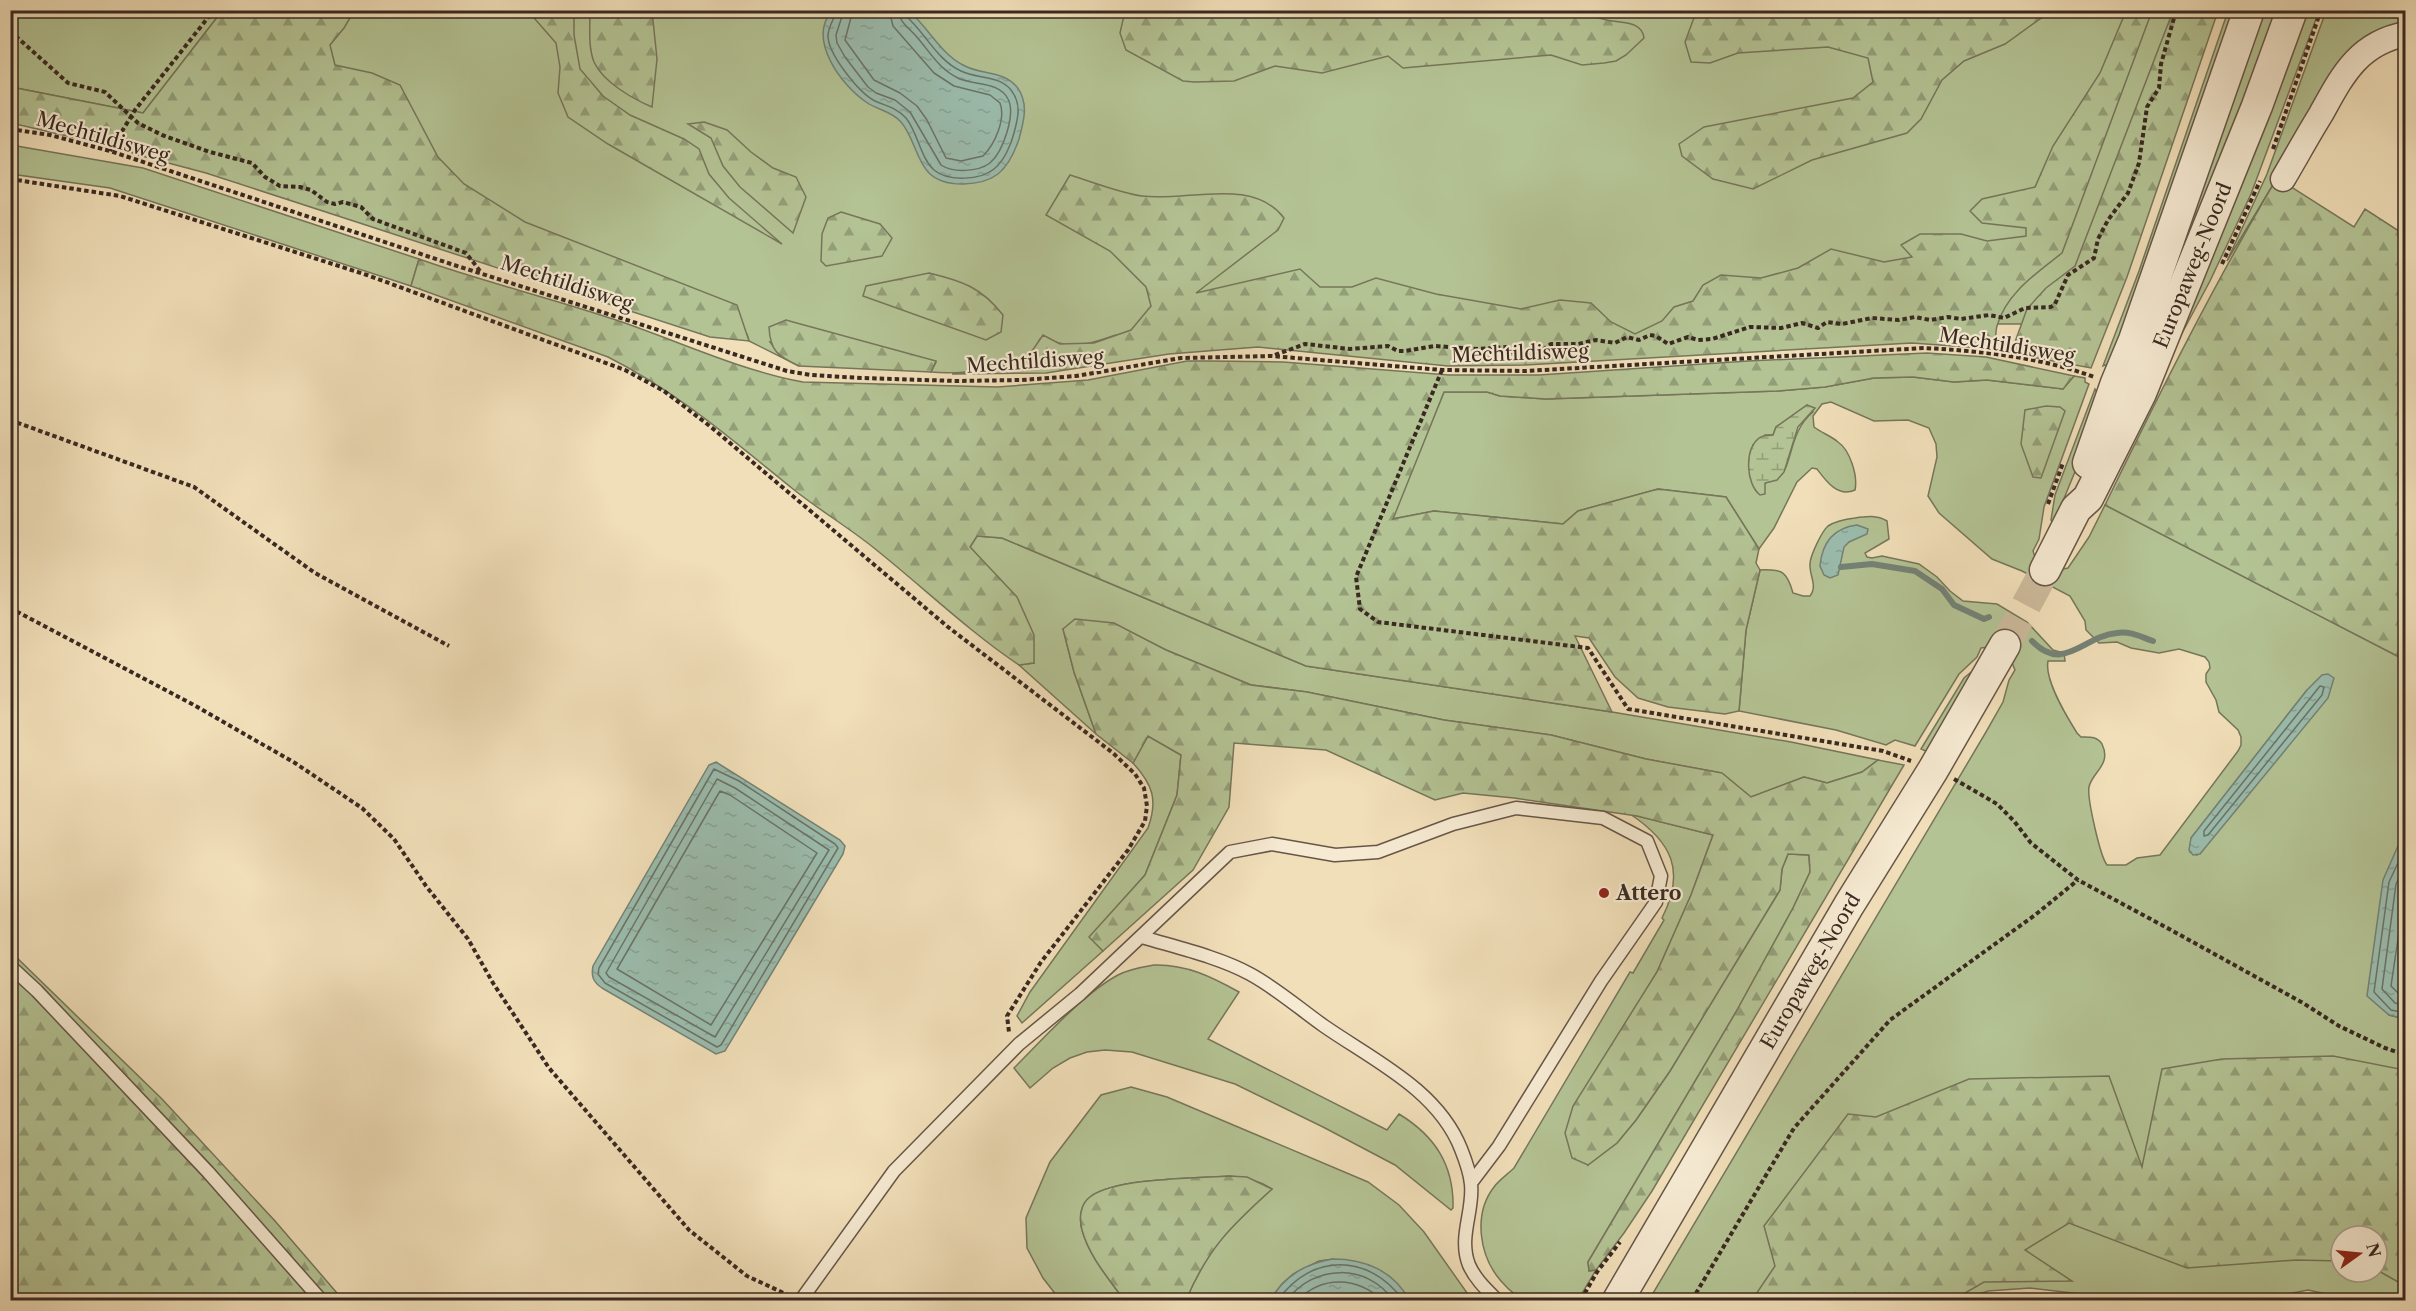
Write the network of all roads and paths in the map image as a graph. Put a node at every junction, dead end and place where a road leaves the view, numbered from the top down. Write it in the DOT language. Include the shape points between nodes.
graph roads {
  1 [pos="214,10"];
  2 [pos="2170,10"];
  3 [pos="2249,10"];
  4 [pos="2292,10"];
  5 [pos="10,30"];
  6 [pos="2406,34"];
  7 [pos="131,117"];
  8 [pos="10,129"];
  9 [pos="110,151"];
  10 [pos="2283,178"];
  11 [pos="10,179"];
  12 [pos="480,272"];
  13 [pos="1271,356"];
  14 [pos="1442,370"];
  15 [pos="2094,376"];
  16 [pos="10,420"];
  17 [pos="2076,509"];
  18 [pos="2045,570"];
  19 [pos="10,608"];
  20 [pos="2004,645"];
  21 [pos="449,646"];
  22 [pos="1933,770"];
  23 [pos="2078,880"];
  24 [pos="1142,937"];
  25 [pos="10,966"];
  26 [pos="1018,1044"];
  27 [pos="2406,1055"];
  28 [pos="1471,1184"];
  29 [pos="789,1296"];
  30 [pos="321,1300"];
  31 [pos="801,1300"];
  32 [pos="1497,1300"];
  33 [pos="1618,1300"];
  34 [pos="1692,1300"];
  1 -- 7 [label="path"];
  2 -- 13 [label="path" via="2174,18 2161,64 2159,88 2147,107 2139,163 2128,193 2108,220 2096,243 2094,258 2068,275 2051,307 2025,308 2004,318 1989,315 1930,320 1915,316 1842,324 1830,321 1818,328 1802,323 1780,328 1757,326 1712,339 1688,338 1668,344 1650,335 1639,340 1627,337 1615,343 1596,340 1551,344 1531,358 1523,358 1506,347 1435,346 1398,351 1388,346 1350,350 1305,344"];
  3 -- 17 [label="street, Europaweg-Noord" via="2134,340 2075,492"];
  4 -- 17 [label="street, Europaweg-Noord" via="2142,393 2088,498"];
  5 -- 7 [label="path" via="68,83 105,92"];
  6 -- 10 [label="street" via="2380,42 2346,70"];
  7 -- 9 [label="path"];
  7 -- 12 [label="path" via="162,135 252,163 280,186 312,190 327,202 361,207 374,219 466,253"];
  8 -- 9 [label="path, Mechtildisweg"];
  9 -- 12 [label="path, Mechtildisweg"];
  11 -- 26 [label="path" via="120,196 367,275 625,369 664,391 711,427 948,627 1113,753 1144,788 1145,821 1128,850 1041,962 1008,1016 1008,1031"];
  12 -- 13 [label="path, Mechtildisweg" via="787,371 811,375 1022,380 1076,376 1181,358"];
  13 -- 14 [label="path, Mechtildisweg"];
  14 -- 15 [label="path, Mechtildisweg" via="1526,371 1924,348 2024,359"];
  14 -- 22 [label="path" via="1356,577 1360,609 1378,622 1588,648 1628,709 1883,752"];
  16 -- 21 [label="path" via="194,487 315,573"];
  17 -- 18 [label="street, Europaweg-Noord"];
  19 -- 29 [label="path" via="192,704 295,763 362,808 394,839 468,939 549,1068 689,1230 747,1276"];
  20 -- 22 [label="street, Europaweg-Noord"];
  22 -- 23 [label="path" via="1997,804 2031,843"];
  22 -- 33 [label="street, Europaweg-Noord" via="1849,905"];
  23 -- 27 [label="path" via="2339,1026"];
  23 -- 34 [label="path" via="1890,1020 1794,1128"];
  24 -- 26 [label="lane"];
  24 -- 28 [label="lane" via="1249,973 1394,1071 1447,1119"];
  24 -- 28 [label="lane" via="1230,852 1272,844 1335,855 1378,852 1453,824 1516,808 1603,818 1647,841 1661,876 1656,902"];
  25 -- 30 [label="lane" via="208,1172"];
  26 -- 31 [label="lane" via="894,1171"];
  28 -- 32 [label="lane" via="1464,1234 1469,1264"];
}
